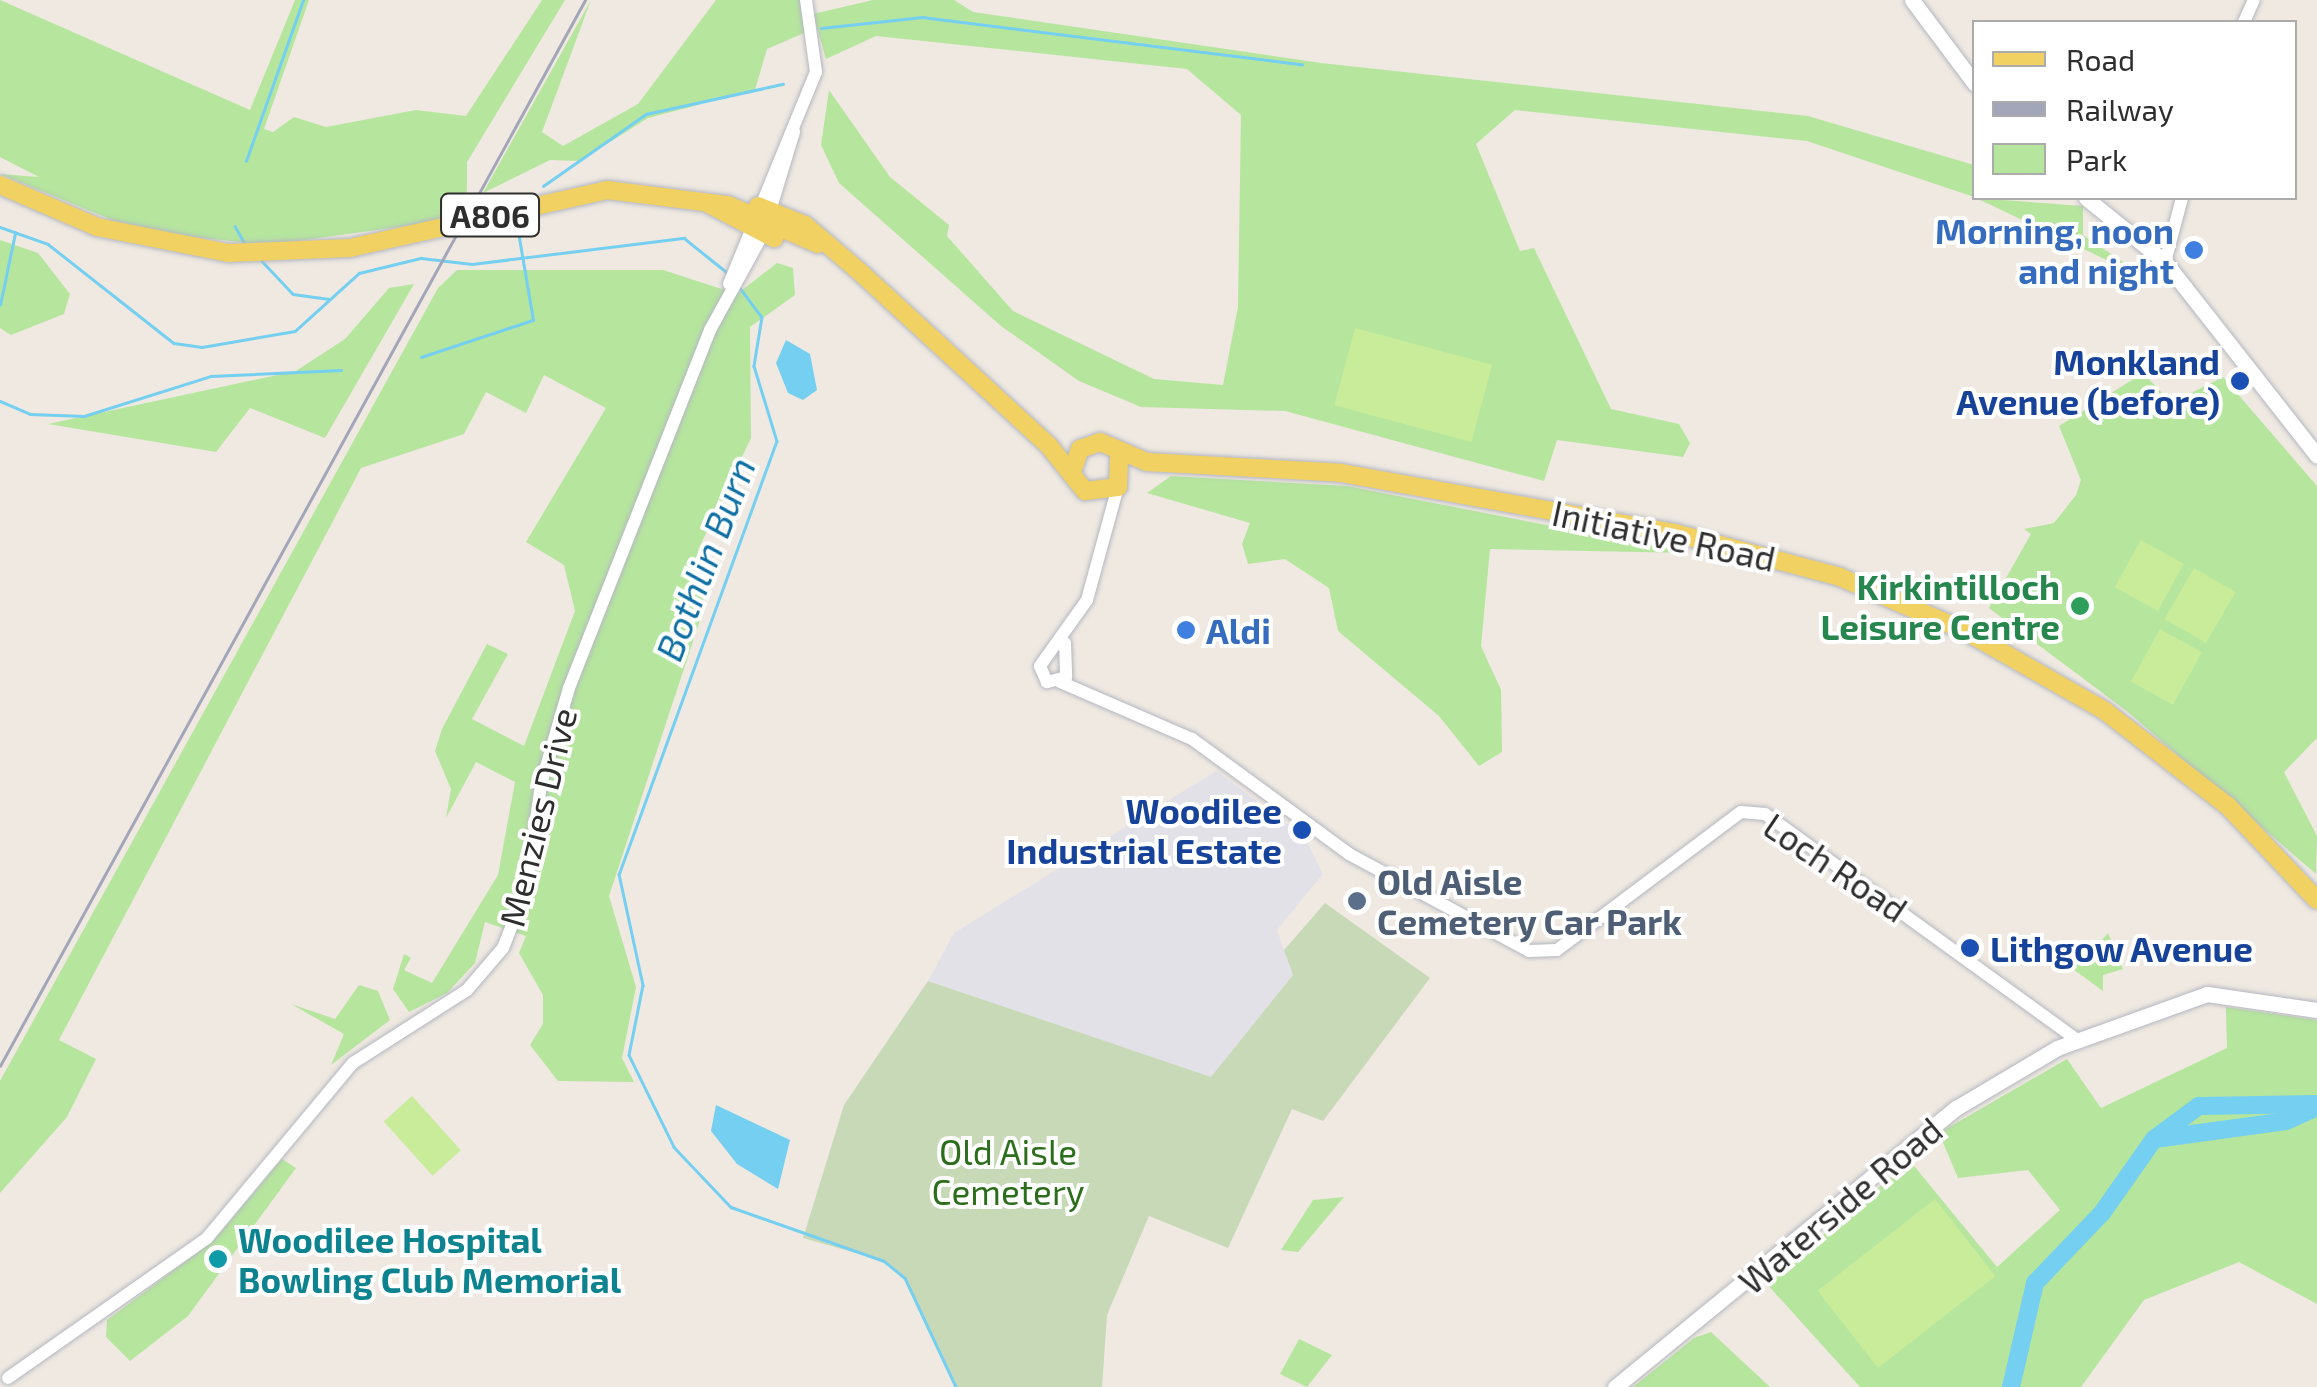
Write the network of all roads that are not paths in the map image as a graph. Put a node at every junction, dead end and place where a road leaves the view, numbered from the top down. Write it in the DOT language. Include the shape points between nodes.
graph roads {
  1 [pos="806,0"];
  2 [pos="1912,0"];
  3 [pos="1972,80"];
  4 [pos="0,185"];
  5 [pos="2088,200"];
  6 [pos="2181,200"];
  7 [pos="761,220"];
  8 [pos="2165,262"];
  9 [pos="2300,435"];
  10 [pos="2317,444"];
  11 [pos="1049,446"];
  12 [pos="1080,449"];
  13 [pos="1119,451"];
  14 [pos="2317,456"];
  15 [pos="1146,462"];
  16 [pos="1072,472"];
  17 [pos="1121,480"];
  18 [pos="1093,495"];
  19 [pos="1108,513"];
  20 [pos="2317,900"];
  21 [pos="2317,1010"];
  22 [pos="2076,1039"];
  23 [pos="8,1380"];
  24 [pos="1615,1387"];
  1 -- 7 [label="street, Menzies Drive" via="816,72"];
  2 -- 3 [label="main road"];
  4 -- 7 [label="main road, A806" via="97,227 240,254 350,248 607,190 707,203"];
  5 -- 8 [label="main road"];
  6 -- 8 [label="street"];
  7 -- 11 [label="main road, A806" via="805,225 818,244 860,272"];
  7 -- 23 [label="street, Menzies Drive" via="738,263 554,730 526,890 503,948 467,990 353,1062 207,1238"];
  8 -- 9 [label="main road"];
  9 -- 10 [label="main road"];
  9 -- 14 [label="main road"];
  11 -- 12 [label="main road"];
  11 -- 16 [label="main road, A806"];
  12 -- 13 [label="main road" via="1100,442"];
  12 -- 16 [label="main road"];
  13 -- 15 [label="main road"];
  13 -- 17 [label="main road"];
  15 -- 17 [label="main road"];
  15 -- 20 [label="main road, Initiative Road" via="1341,473 1675,533 1840,578 1965,631 2105,711 2228,806"];
  16 -- 18 [label="main road"];
  17 -- 18 [label="main road"];
  17 -- 19 [label="street"];
  18 -- 19 [label="street"];
  19 -- 22 [label="street, Loch Road" via="1091,588 1063,662 1087,687 1192,739 1349,854 1542,954 1752,811"];
  21 -- 22 [label="main road, Waterside Road" via="2240,994 2186,998"];
  22 -- 24 [label="main road, Waterside Road" via="1956,1108"];
}
